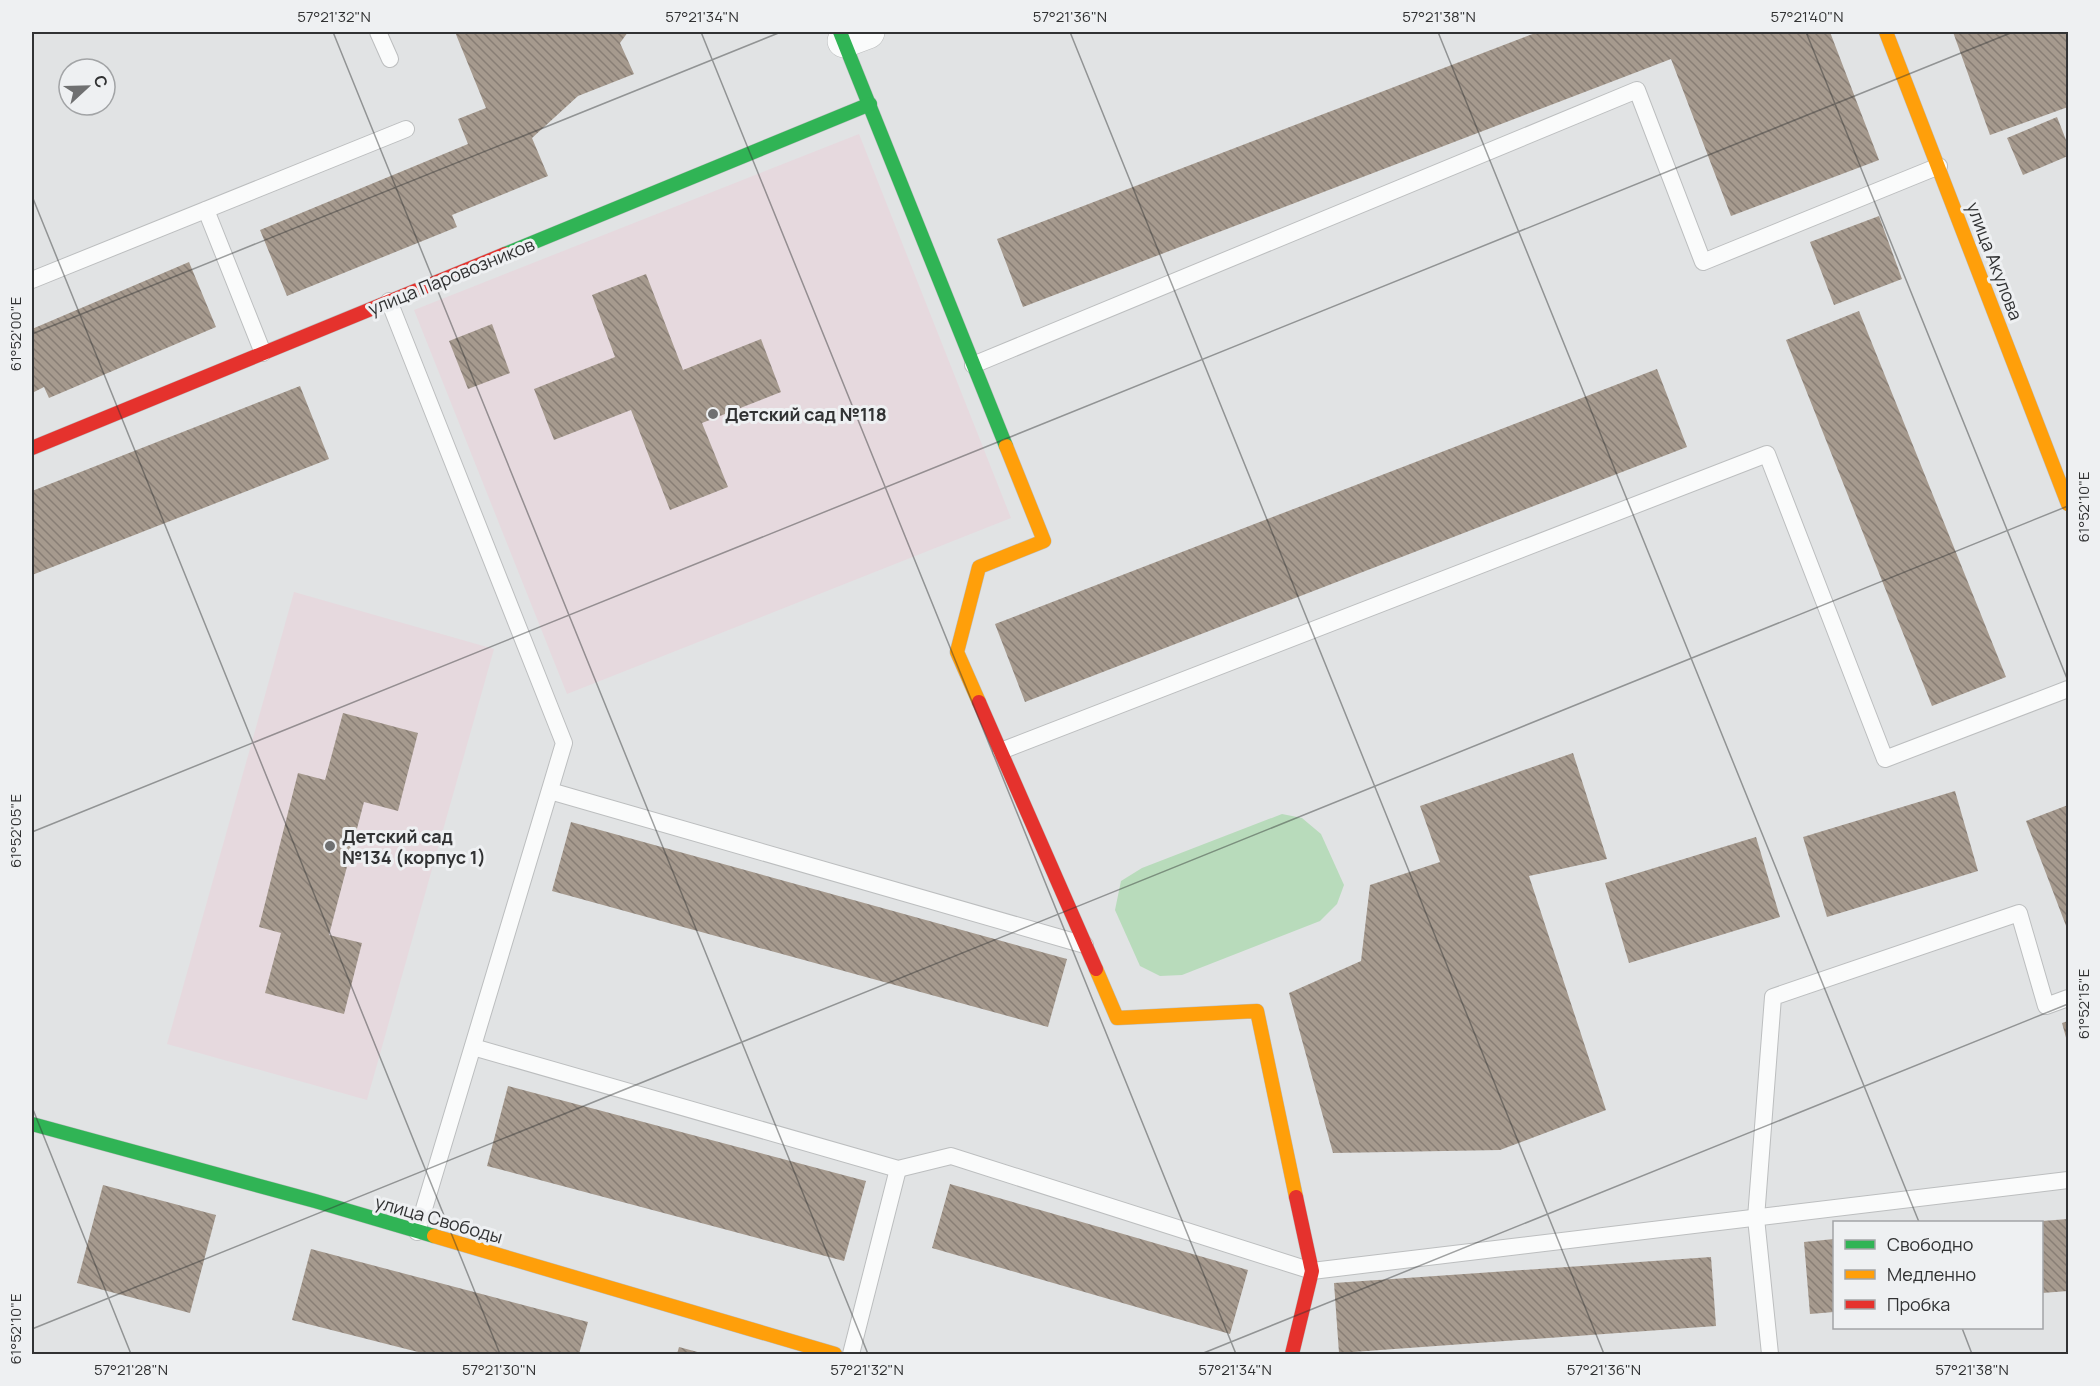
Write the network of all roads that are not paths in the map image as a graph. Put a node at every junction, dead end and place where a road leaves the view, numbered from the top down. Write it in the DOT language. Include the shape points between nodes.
graph roads {
  1 [pos="378,32"];
  2 [pos="1886,32"];
  3 [pos="850,35"];
  4 [pos="390,60"];
  5 [pos="870,104"];
  6 [pos="406,129"];
  7 [pos="1939,166"];
  8 [pos="206,210"];
  9 [pos="32,280"];
  10 [pos="389,301"];
  11 [pos="263,353"];
  12 [pos="973,365"];
  13 [pos="32,448"];
  14 [pos="2068,504"];
  15 [pos="2068,689"];
  16 [pos="1001,752"];
  17 [pos="550,792"];
  18 [pos="1085,945"];
  19 [pos="2068,998"];
  20 [pos="473,1047"];
  21 [pos="32,1124"];
  22 [pos="898,1169"];
  23 [pos="2068,1180"];
  24 [pos="1756,1218"];
  25 [pos="417,1232"];
  26 [pos="1312,1271"];
  27 [pos="835,1354"];
  28 [pos="851,1354"];
  29 [pos="1292,1354"];
  30 [pos="1770,1354"];
  1 -- 4 [label="lane"];
  2 -- 7 [label="street, улица Акулова"];
  3 -- 5 [label="street"];
  5 -- 10 [label="street, улица Паровозников"];
  5 -- 12 [label="street"];
  6 -- 8 [label="lane"];
  7 -- 12 [label="lane" via="1703,262 1637,90"];
  7 -- 14 [label="street, улица Акулова"];
  8 -- 9 [label="lane"];
  8 -- 11 [label="lane"];
  10 -- 11 [label="street, улица Паровозников"];
  10 -- 17 [label="lane" via="564,743"];
  11 -- 13 [label="street, улица Паровозников"];
  12 -- 16 [label="street" via="1044,541 979,567 957,652"];
  15 -- 16 [label="lane" via="1885,759 1767,454"];
  16 -- 18 [label="street"];
  17 -- 18 [label="lane"];
  17 -- 20 [label="lane"];
  18 -- 26 [label="street" via="1117,1018 1257,1011"];
  19 -- 24 [label="lane" via="2046,1005 2019,913 1773,997"];
  20 -- 22 [label="lane"];
  20 -- 25 [label="lane"];
  21 -- 25 [label="street, улица Свободы"];
  22 -- 26 [label="lane" via="951,1156"];
  22 -- 28 [label="lane"];
  23 -- 24 [label="lane"];
  24 -- 26 [label="lane"];
  24 -- 30 [label="lane"];
  25 -- 27 [label="street, улица Свободы"];
  26 -- 29 [label="street"];
}
